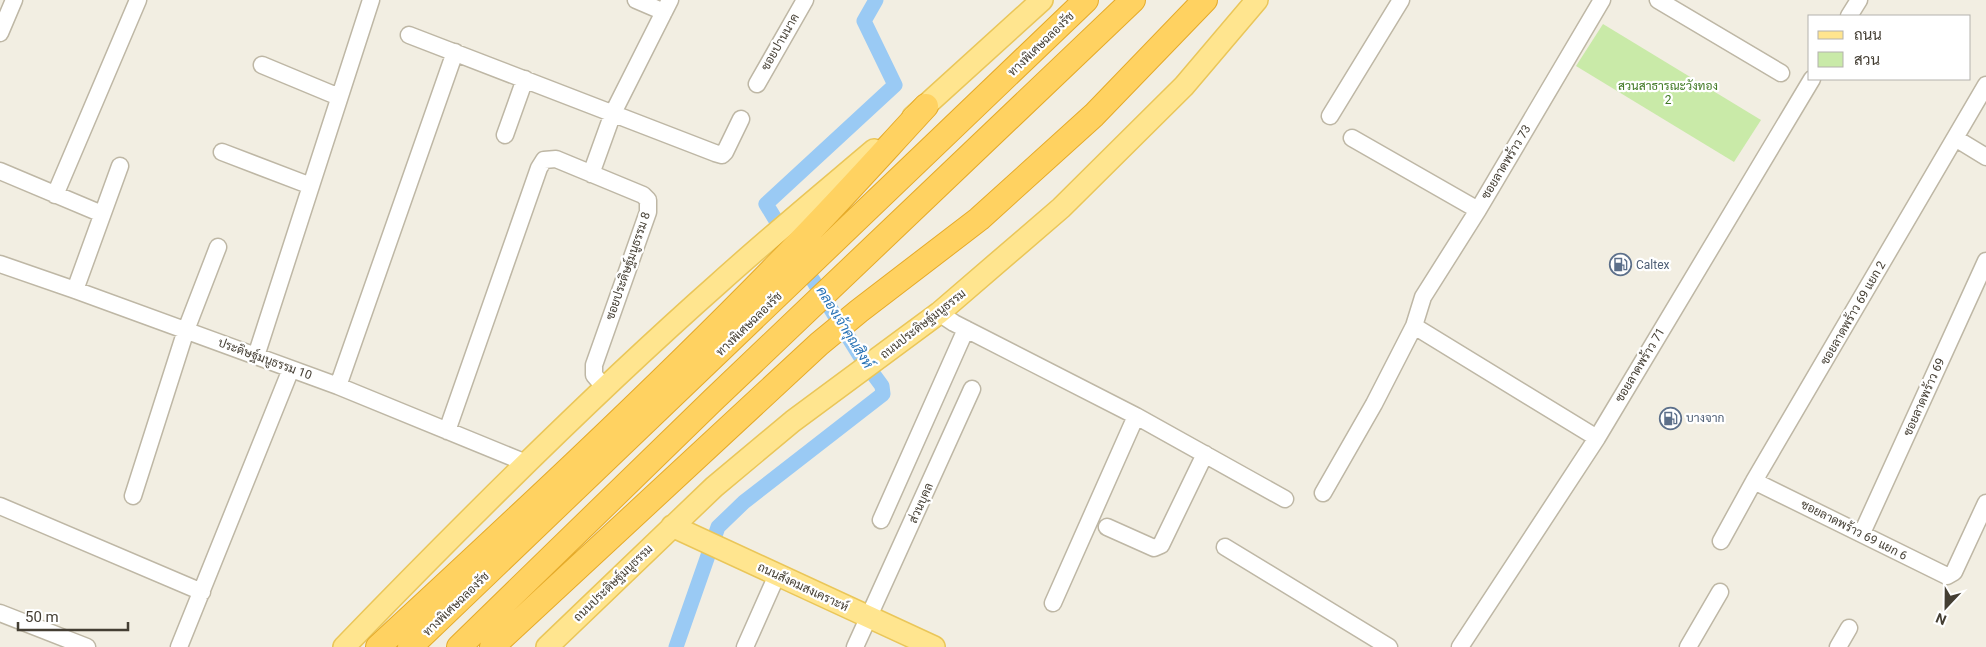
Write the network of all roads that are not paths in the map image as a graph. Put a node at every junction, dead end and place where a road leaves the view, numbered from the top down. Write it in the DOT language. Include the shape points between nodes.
graph roads {
  1 [pos="14,0"];
  2 [pos="138,0"];
  3 [pos="370,0"];
  4 [pos="636,0"];
  5 [pos="805,0"];
  6 [pos="1042,0"];
  7 [pos="1086,0"];
  8 [pos="1133,0"];
  9 [pos="1205,0"];
  10 [pos="1257,0"];
  11 [pos="1402,0"];
  12 [pos="1602,0"];
  13 [pos="1658,0"];
  14 [pos="1859,0"];
  15 [pos="667,6"];
  16 [pos="1850,15"];
  17 [pos="0,33"];
  18 [pos="409,35"];
  19 [pos="455,52"];
  20 [pos="262,65"];
  21 [pos="1781,74"];
  22 [pos="525,79"];
  23 [pos="1811,80"];
  24 [pos="757,84"];
  25 [pos="1986,85"];
  26 [pos="339,96"];
  27 [pos="926,106"];
  28 [pos="613,113"];
  29 [pos="1330,116"];
  30 [pos="741,119"];
  31 [pos="505,135"];
  32 [pos="1352,138"];
  33 [pos="1955,138"];
  34 [pos="222,152"];
  35 [pos="1986,158"];
  36 [pos="120,166"];
  37 [pos="0,171"];
  38 [pos="592,174"];
  39 [pos="311,186"];
  40 [pos="55,195"];
  41 [pos="1478,210"];
  42 [pos="102,214"];
  43 [pos="796,230"];
  44 [pos="218,247"];
  45 [pos="1986,260"];
  46 [pos="0,264"];
  47 [pos="76,290"];
  48 [pos="939,313"];
  49 [pos="1414,326"];
  50 [pos="966,329"];
  51 [pos="186,330"];
  52 [pos="256,356"];
  53 [pos="291,369"];
  54 [pos="338,386"];
  55 [pos="605,388"];
  56 [pos="972,389"];
  57 [pos="1136,416"];
  58 [pos="447,431"];
  59 [pos="1597,438"];
  60 [pos="1204,454"];
  61 [pos="526,463"];
  62 [pos="1754,481"];
  63 [pos="1323,493"];
  64 [pos="133,496"];
  65 [pos="1284,499"];
  66 [pos="1986,503"];
  67 [pos="0,506"];
  68 [pos="881,520"];
  69 [pos="672,526"];
  70 [pos="1107,527"];
  71 [pos="1862,533"];
  72 [pos="1721,541"];
  73 [pos="1225,547"];
  74 [pos="777,574"];
  75 [pos="202,592"];
  76 [pos="1720,592"];
  77 [pos="1053,603"];
  78 [pos="0,613"];
  79 [pos="870,617"];
  80 [pos="1849,628"];
  81 [pos="87,647"];
  82 [pos="179,647"];
  83 [pos="344,647"];
  84 [pos="378,647"];
  85 [pos="410,647"];
  86 [pos="459,647"];
  87 [pos="492,647"];
  88 [pos="547,647"];
  89 [pos="745,647"];
  90 [pos="855,647"];
  91 [pos="934,647"];
  92 [pos="1389,647"];
  93 [pos="1460,647"];
  94 [pos="1688,647"];
  95 [pos="1838,647"];
  1 -- 17 [label="street"];
  2 -- 40 [label="street"];
  3 -- 26 [label="street"];
  4 -- 15 [label="street"];
  5 -- 24 [label="street, ซอยปานนาค"];
  6 -- 27 [label="main road"];
  7 -- 85 [label="highway, ทางพิเศษฉลองรัช"];
  8 -- 86 [label="highway"];
  9 -- 87 [label="highway" via="1094,115 979,219 819,344"];
  10 -- 48 [label="main road, ถนนประดิษฐ์มนูธรรม" via="1184,86 1120,151 1061,208"];
  11 -- 29 [label="street"];
  12 -- 41 [label="street, ซอยลาดพร้าว 73"];
  13 -- 21 [label="street"];
  14 -- 16 [label="street"];
  15 -- 28 [label="street"];
  18 -- 19 [label="street"];
  19 -- 22 [label="street"];
  19 -- 54 [label="street"];
  20 -- 26 [label="street"];
  22 -- 28 [label="street"];
  22 -- 31 [label="street"];
  23 -- 59 [label="street, ซอยลาดพร้าว 71"];
  25 -- 33 [label="street, ซอยลาดพร้าว 69 แยก 2"];
  26 -- 39 [label="street"];
  27 -- 43 [label="highway"];
  28 -- 30 [label="street" via="722,155"];
  28 -- 38 [label="street"];
  32 -- 41 [label="street"];
  33 -- 35 [label="street"];
  33 -- 62 [label="street, ซอยลาดพร้าว 69 แยก 2"];
  34 -- 39 [label="street"];
  36 -- 42 [label="street"];
  37 -- 40 [label="street"];
  38 -- 55 [label="street, ซอยประดิษฐ์มนูธรรม 8" via="648,200 648,212 594,365 594,375"];
  38 -- 58 [label="street" via="556,159 544,160 539,168"];
  39 -- 52 [label="street"];
  40 -- 42 [label="street"];
  41 -- 49 [label="street, ซอยลาดพร้าว 73" via="1424,296"];
  42 -- 47 [label="street"];
  43 -- 55 [label="main road" via="773,236"];
  43 -- 84 [label="highway" via="604,436"];
  44 -- 51 [label="street"];
  45 -- 71 [label="street, ซอยลาดพร้าว 69"];
  46 -- 47 [label="street, ประดิษฐ์มนูธรรม 10"];
  47 -- 51 [label="street, ประดิษฐ์มนูธรรม 10"];
  48 -- 50 [label="street"];
  48 -- 69 [label="main road, ถนนประดิษฐ์มนูธรรม" via="751,455"];
  49 -- 59 [label="street"];
  49 -- 63 [label="street, ซอยลาดพร้าว 73"];
  50 -- 57 [label="street"];
  50 -- 68 [label="street"];
  51 -- 52 [label="street, ประดิษฐ์มนูธรรม 10"];
  51 -- 64 [label="street"];
  52 -- 53 [label="street, ประดิษฐ์มนูธรรม 10"];
  53 -- 54 [label="street, ประดิษฐ์มนูธรรม 10"];
  53 -- 75 [label="street"];
  54 -- 58 [label="street, ประดิษฐ์มนูธรรม 10"];
  55 -- 61 [label="main road"];
  56 -- 79 [label="street, ส่วนบุคล"];
  57 -- 60 [label="street"];
  57 -- 77 [label="street"];
  58 -- 61 [label="street, ประดิษฐ์มนูธรรม 10"];
  59 -- 93 [label="street, ซอยลาดพร้าว 71"];
  60 -- 65 [label="street"];
  60 -- 70 [label="street" via="1161,546 1154,548"];
  61 -- 83 [label="main road"];
  62 -- 71 [label="street, ซอยลาดพร้าว 69 แยก 6"];
  62 -- 72 [label="street, ซอยลาดพร้าว 69 แยก 2"];
  66 -- 71 [label="street, ซอยลาดพร้าว 69 แยก 6" via="1954,572 1946,576"];
  67 -- 75 [label="street"];
  69 -- 74 [label="main road, ถนนสังคมสงเคราะห์"];
  69 -- 88 [label="main road, ถนนประดิษฐ์มนูธรรม"];
  73 -- 92 [label="street"];
  74 -- 79 [label="main road, ถนนสังคมสงเคราะห์"];
  74 -- 89 [label="street"];
  75 -- 82 [label="street"];
  76 -- 94 [label="street"];
  78 -- 81 [label="street"];
  79 -- 90 [label="street, ส่วนบุคล"];
  79 -- 91 [label="main road, ถนนสังคมสงเคราะห์"];
  80 -- 95 [label="street"];
}
